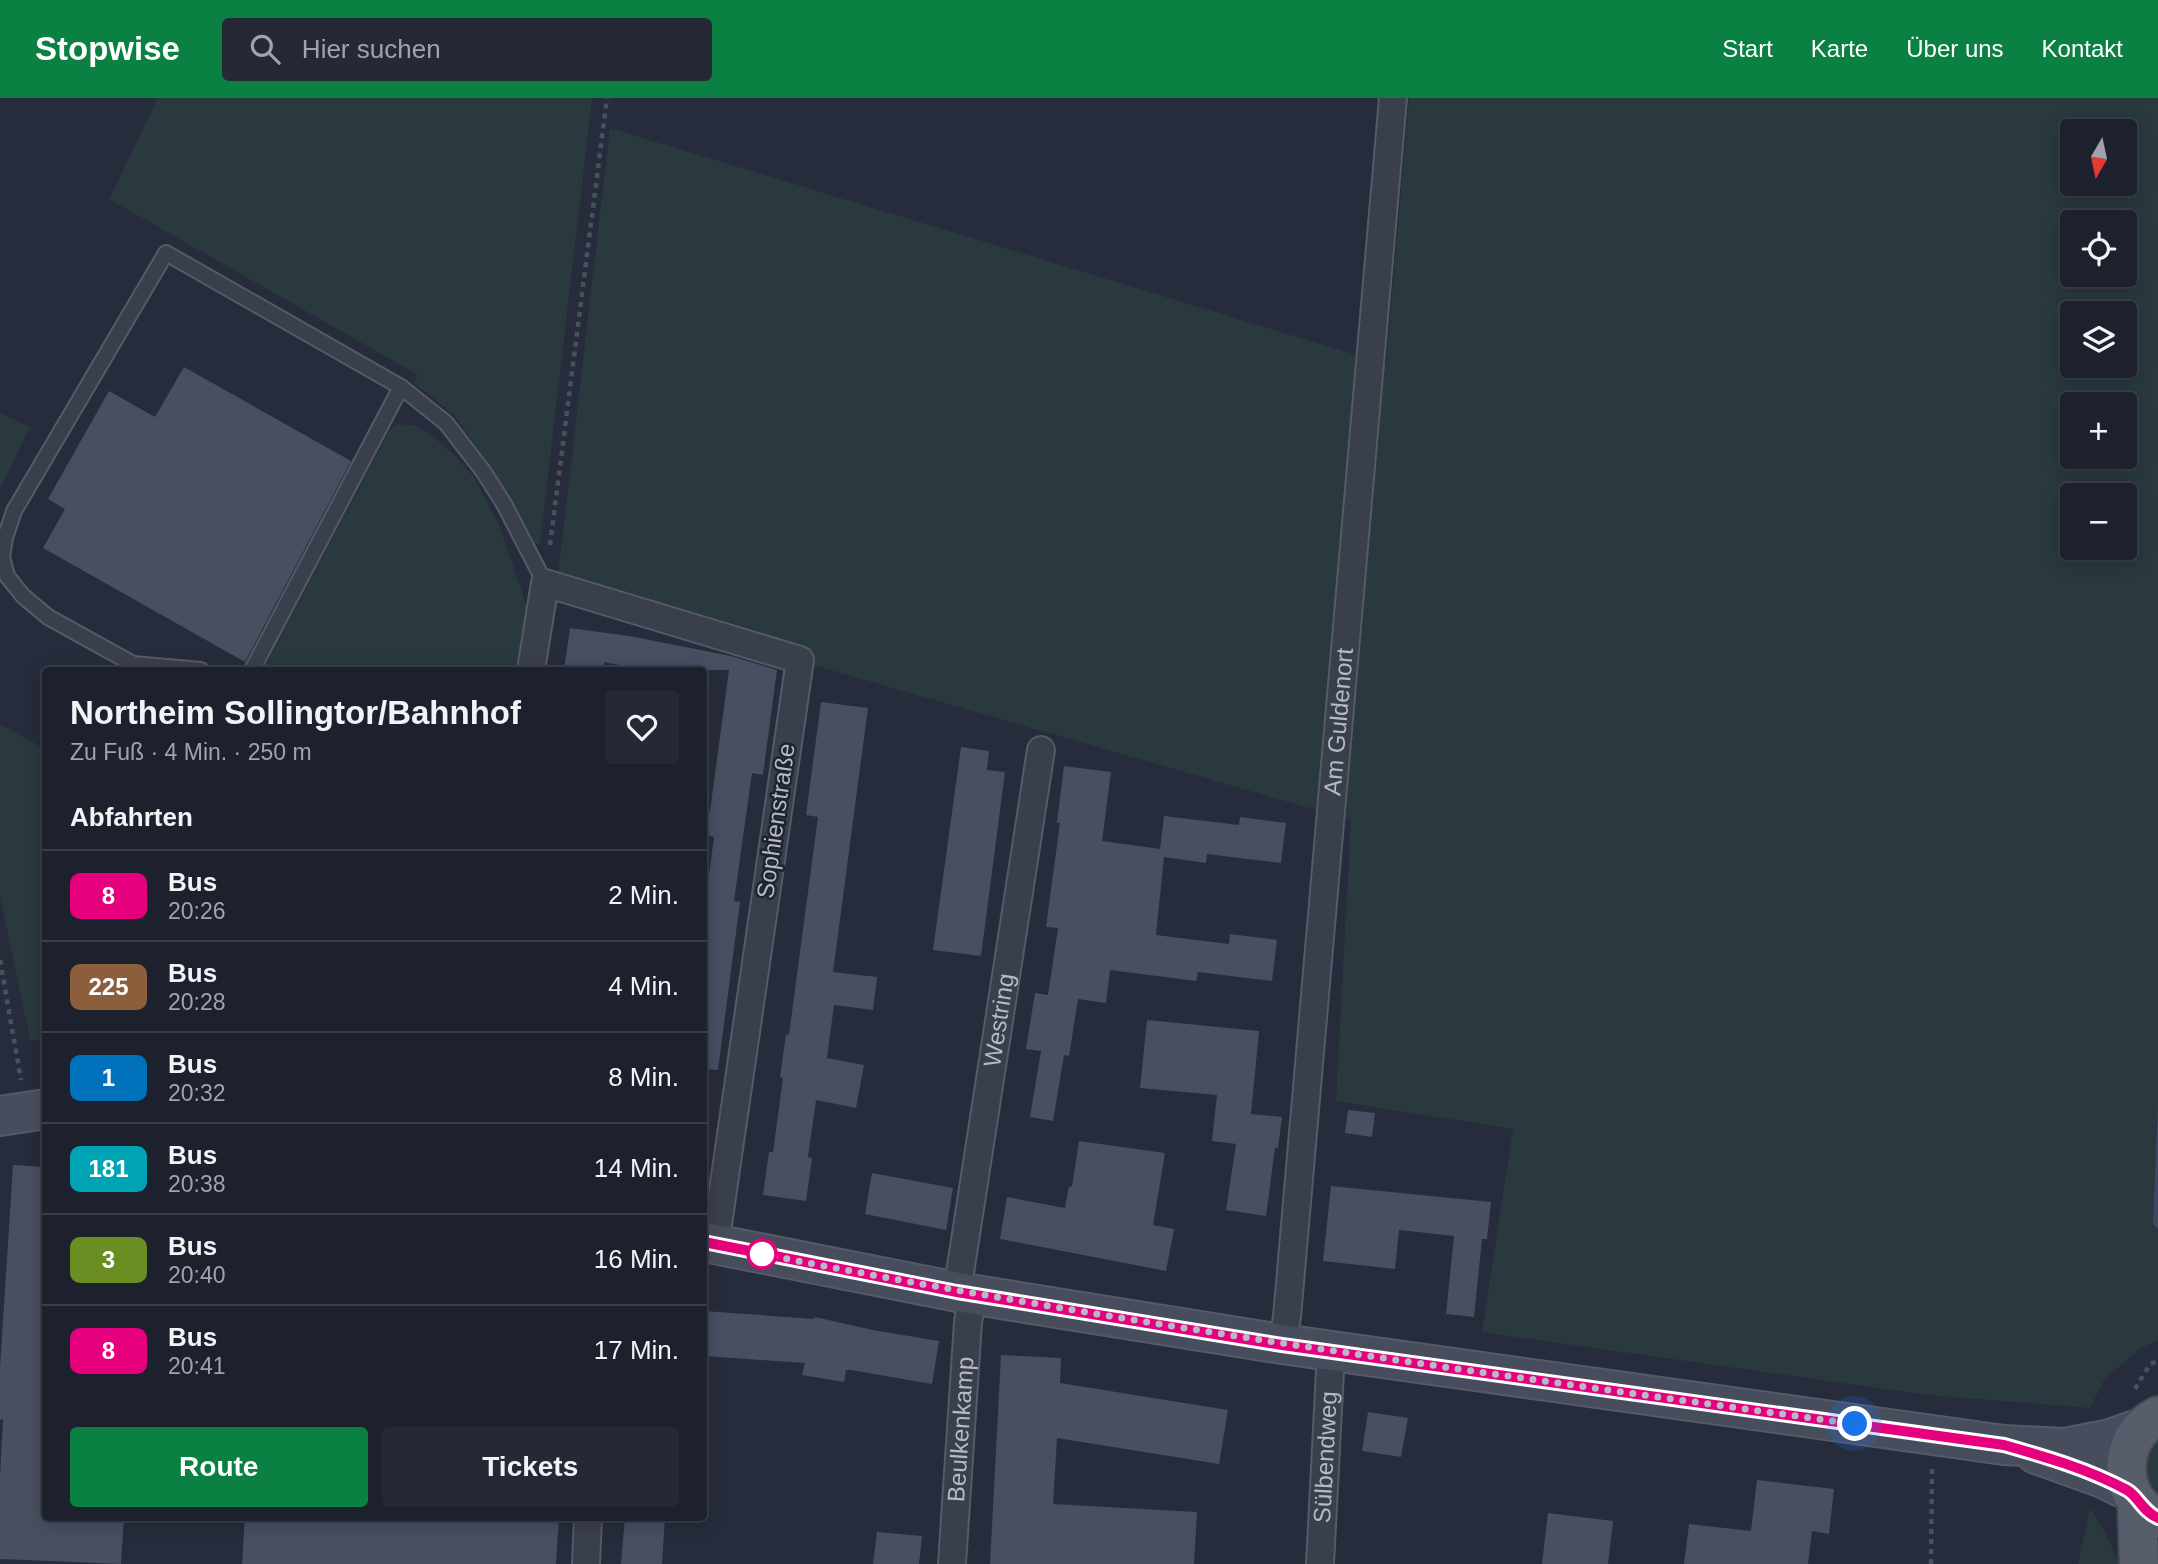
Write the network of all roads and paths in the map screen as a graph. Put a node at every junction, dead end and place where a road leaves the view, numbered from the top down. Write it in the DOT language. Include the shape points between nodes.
graph roads {
  1 [pos="607,98"];
  2 [pos="1394,98"];
  3 [pos="401,387"];
  4 [pos="545,583"];
  5 [pos="167,667"];
  6 [pos="254,667"];
  7 [pos="531,667"];
  8 [pos="1041,750"];
  9 [pos="0,960"];
  10 [pos="23,1105"];
  11 [pos="709,1243"];
  12 [pos="965,1293"];
  13 [pos="1282,1345"];
  14 [pos="1331,1351"];
  15 [pos="2158,1361"];
  16 [pos="2144,1373"];
  17 [pos="2153,1419"];
  18 [pos="1933,1434"];
  19 [pos="2004,1445"];
  20 [pos="2142,1504"];
  21 [pos="588,1521"];
  22 [pos="586,1564"];
  23 [pos="953,1564"];
  24 [pos="1320,1564"];
  25 [pos="1931,1564"];
  26 [pos="2139,1564"];
  1 -- 4 [label="path"];
  2 -- 13 [label="street, Am Guldenort"];
  3 -- 4 [label="lane" via="446,423 483,471"];
  3 -- 5 [label="lane" via="166,253 13,511 2,557 7,576 48,617 133,664"];
  3 -- 6 [label="lane"];
  4 -- 7 [label="street"];
  4 -- 11 [label="street, Sophienstraße" via="800,660"];
  8 -- 12 [label="street, Westring"];
  9 -- 10 [label="path"];
  11 -- 12 [label="main road"];
  12 -- 13 [label="main road"];
  12 -- 23 [label="street, Beulkenkamp" via="968,1322"];
  13 -- 14 [label="main road"];
  14 -- 18 [label="main road"];
  14 -- 24 [label="street, Sülbendweg"];
  15 -- 16 [label="path"];
  17 -- 19 [label="main road" via="2110,1439 2064,1448"];
  17 -- 20 [label="main road" via="2131,1443 2126,1459 2126,1476"];
  18 -- 19 [label="main road"];
  18 -- 25 [label="path"];
  19 -- 20 [label="main road" via="2103,1478"];
  20 -- 26 [label="main road"];
  21 -- 22 [label="street"];
}
